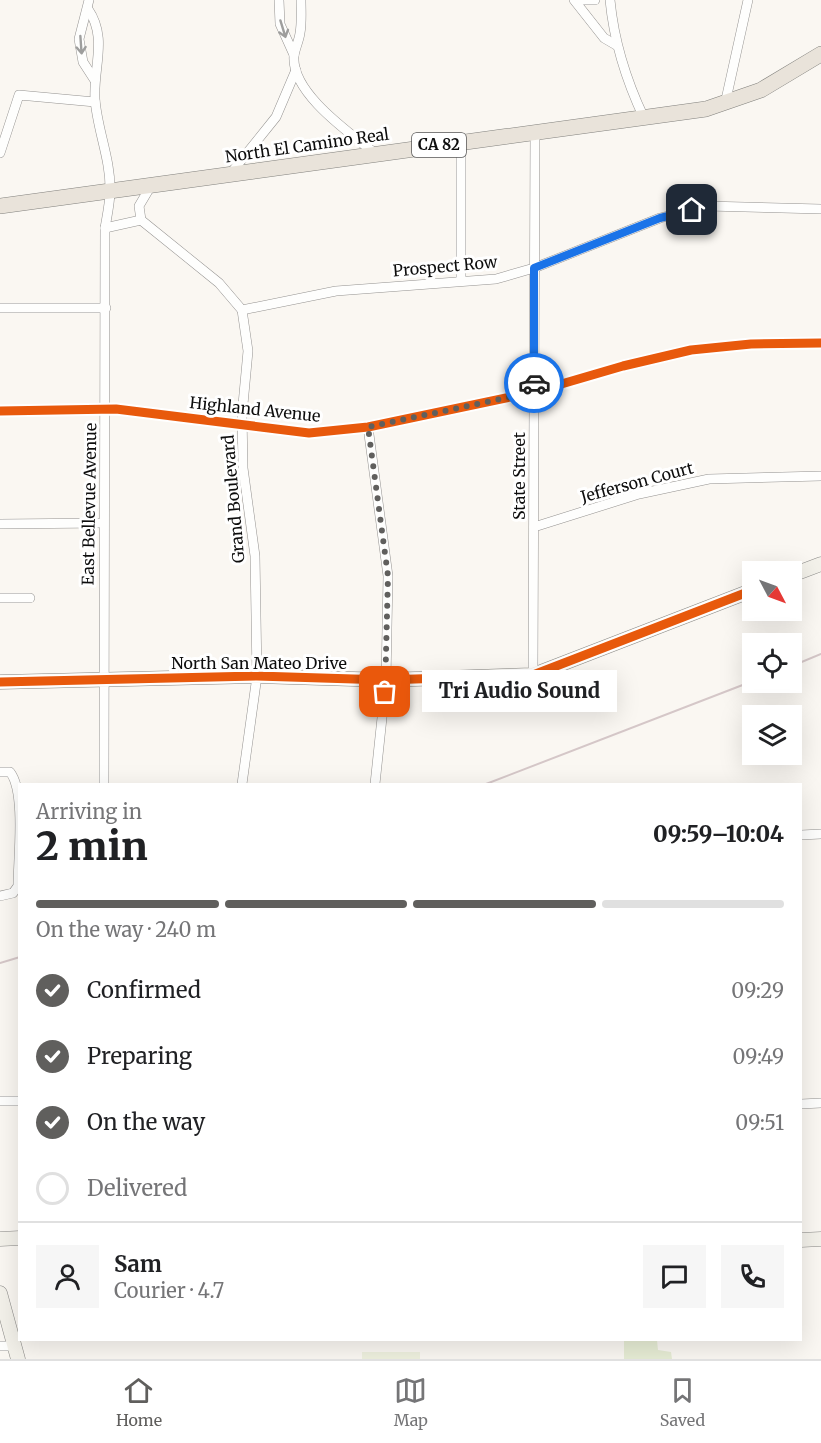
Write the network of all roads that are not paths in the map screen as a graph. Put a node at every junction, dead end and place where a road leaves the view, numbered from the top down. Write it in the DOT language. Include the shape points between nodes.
graph roads {
  1 [pos="279,0"];
  2 [pos="301,0"];
  3 [pos="576,0"];
  4 [pos="595,0"];
  5 [pos="610,0"];
  6 [pos="748,0"];
  7 [pos="88,4"];
  8 [pos="616,45"];
  9 [pos="294,55"];
  10 [pos="819,59"];
  11 [pos="296,70"];
  12 [pos="94,80"];
  13 [pos="95,102"];
  14 [pos="725,105"];
  15 [pos="644,118"];
  16 [pos="535,132"];
  17 [pos="461,142"];
  18 [pos="0,153"];
  19 [pos="376,154"];
  20 [pos="231,173"];
  21 [pos="152,183"];
  22 [pos="111,189"];
  23 [pos="0,206"];
  24 [pos="821,209"];
  25 [pos="141,220"];
  26 [pos="105,228"];
  27 [pos="534,268"];
  28 [pos="461,280"];
  29 [pos="0,308"];
  30 [pos="106,308"];
  31 [pos="243,310"];
  32 [pos="821,343"];
  33 [pos="534,392"];
  34 [pos="105,410"];
  35 [pos="0,411"];
  36 [pos="242,424"];
  37 [pos="368,427"];
  38 [pos="821,476"];
  39 [pos="103,523"];
  40 [pos="0,524"];
  41 [pos="534,527"];
  42 [pos="821,564"];
  43 [pos="802,571"];
  44 [pos="742,594"];
  45 [pos="0,598"];
  46 [pos="30,598"];
  47 [pos="533,675"];
  48 [pos="257,676"];
  49 [pos="103,679"];
  50 [pos="386,680"];
  51 [pos="0,682"];
  52 [pos="0,772"];
  53 [pos="104,783"];
  54 [pos="242,783"];
  55 [pos="375,783"];
  56 [pos="18,793"];
  57 [pos="821,834"];
  58 [pos="802,835"];
  59 [pos="18,846"];
  60 [pos="18,886"];
  61 [pos="18,886"];
  62 [pos="0,896"];
  63 [pos="0,1101"];
  64 [pos="18,1101"];
  65 [pos="821,1103"];
  66 [pos="802,1104"];
  67 [pos="18,1238"];
  68 [pos="0,1239"];
  69 [pos="821,1239"];
  70 [pos="802,1240"];
  71 [pos="0,1293"];
  72 [pos="0,1346"];
  73 [pos="17,1352"];
  1 -- 9 [label="street, one-way" via="280,24"];
  2 -- 9 [label="street" via="300,35"];
  3 -- 4 [label="street"];
  3 -- 8 [label="street" via="604,38"];
  5 -- 8 [label="street"];
  6 -- 14 [label="street"];
  7 -- 12 [label="street" via="100,49"];
  7 -- 12 [label="street, one-way" via="81,27 80,51"];
  8 -- 15 [label="street"];
  9 -- 11 [label="street"];
  10 -- 14 [label="main road, CA 82"];
  11 -- 19 [label="street" via="314,100"];
  11 -- 20 [label="street" via="276,117"];
  12 -- 13 [label="street, East Bellevue Avenue"];
  13 -- 18 [label="street" via="19,95"];
  13 -- 22 [label="street, East Bellevue Avenue"];
  14 -- 15 [label="main road, North El Camino Real / CA 82"];
  15 -- 16 [label="main road, North El Camino Real / CA 82"];
  16 -- 17 [label="main road, North El Camino Real / CA 82"];
  16 -- 27 [label="street, State Street"];
  17 -- 19 [label="main road, North El Camino Real / CA 82"];
  17 -- 28 [label="street"];
  19 -- 20 [label="main road, North El Camino Real / CA 82"];
  20 -- 21 [label="main road, North El Camino Real / CA 82"];
  21 -- 22 [label="main road, North El Camino Real / CA 82"];
  21 -- 25 [label="street" via="139,206"];
  22 -- 23 [label="main road, North El Camino Real / CA 82"];
  22 -- 26 [label="street, East Bellevue Avenue"];
  24 -- 27 [label="street, Prospect Row" via="707,207 660,218"];
  25 -- 26 [label="street"];
  25 -- 31 [label="street" via="219,283"];
  26 -- 30 [label="street, East Bellevue Avenue"];
  27 -- 28 [label="street, Prospect Row" via="496,279"];
  27 -- 33 [label="street, State Street"];
  28 -- 31 [label="street, Prospect Row" via="336,291"];
  29 -- 30 [label="street"];
  30 -- 34 [label="street, East Bellevue Avenue"];
  31 -- 36 [label="street, Grand Boulevard" via="248,351"];
  32 -- 33 [label="street, Highland Avenue" via="691,350"];
  33 -- 37 [label="street, Highland Avenue"];
  33 -- 41 [label="street, State Street"];
  34 -- 35 [label="street, Highland Avenue"];
  34 -- 36 [label="street, Highland Avenue"];
  34 -- 39 [label="street, East Bellevue Avenue"];
  36 -- 37 [label="street, Highland Avenue" via="309,433"];
  36 -- 48 [label="street, Grand Boulevard" via="243,468 255,556"];
  37 -- 50 [label="street" via="388,576"];
  38 -- 41 [label="street, Jefferson Court" via="709,479 639,494"];
  39 -- 40 [label="street"];
  39 -- 49 [label="street, East Bellevue Avenue"];
  41 -- 47 [label="street, State Street"];
  42 -- 43 [label="main road"];
  44 -- 47 [label="main road, North San Mateo Drive"];
  45 -- 46 [label="street"];
  47 -- 50 [label="main road, North San Mateo Drive"];
  48 -- 49 [label="main road, North San Mateo Drive"];
  48 -- 50 [label="main road, North San Mateo Drive"];
  48 -- 54 [label="street, Grand Boulevard"];
  49 -- 51 [label="main road, North San Mateo Drive"];
  49 -- 53 [label="street, East Bellevue Avenue"];
  50 -- 55 [label="street"];
  52 -- 56 [label="street" via="10,772 17,780"];
  57 -- 58 [label="street"];
  59 -- 60 [label="street"];
  61 -- 62 [label="street" via="13,893"];
  63 -- 64 [label="street"];
  65 -- 66 [label="street"];
  67 -- 68 [label="main road"];
  69 -- 70 [label="main road"];
  71 -- 73 [label="main road"];
  72 -- 73 [label="street"];
}
